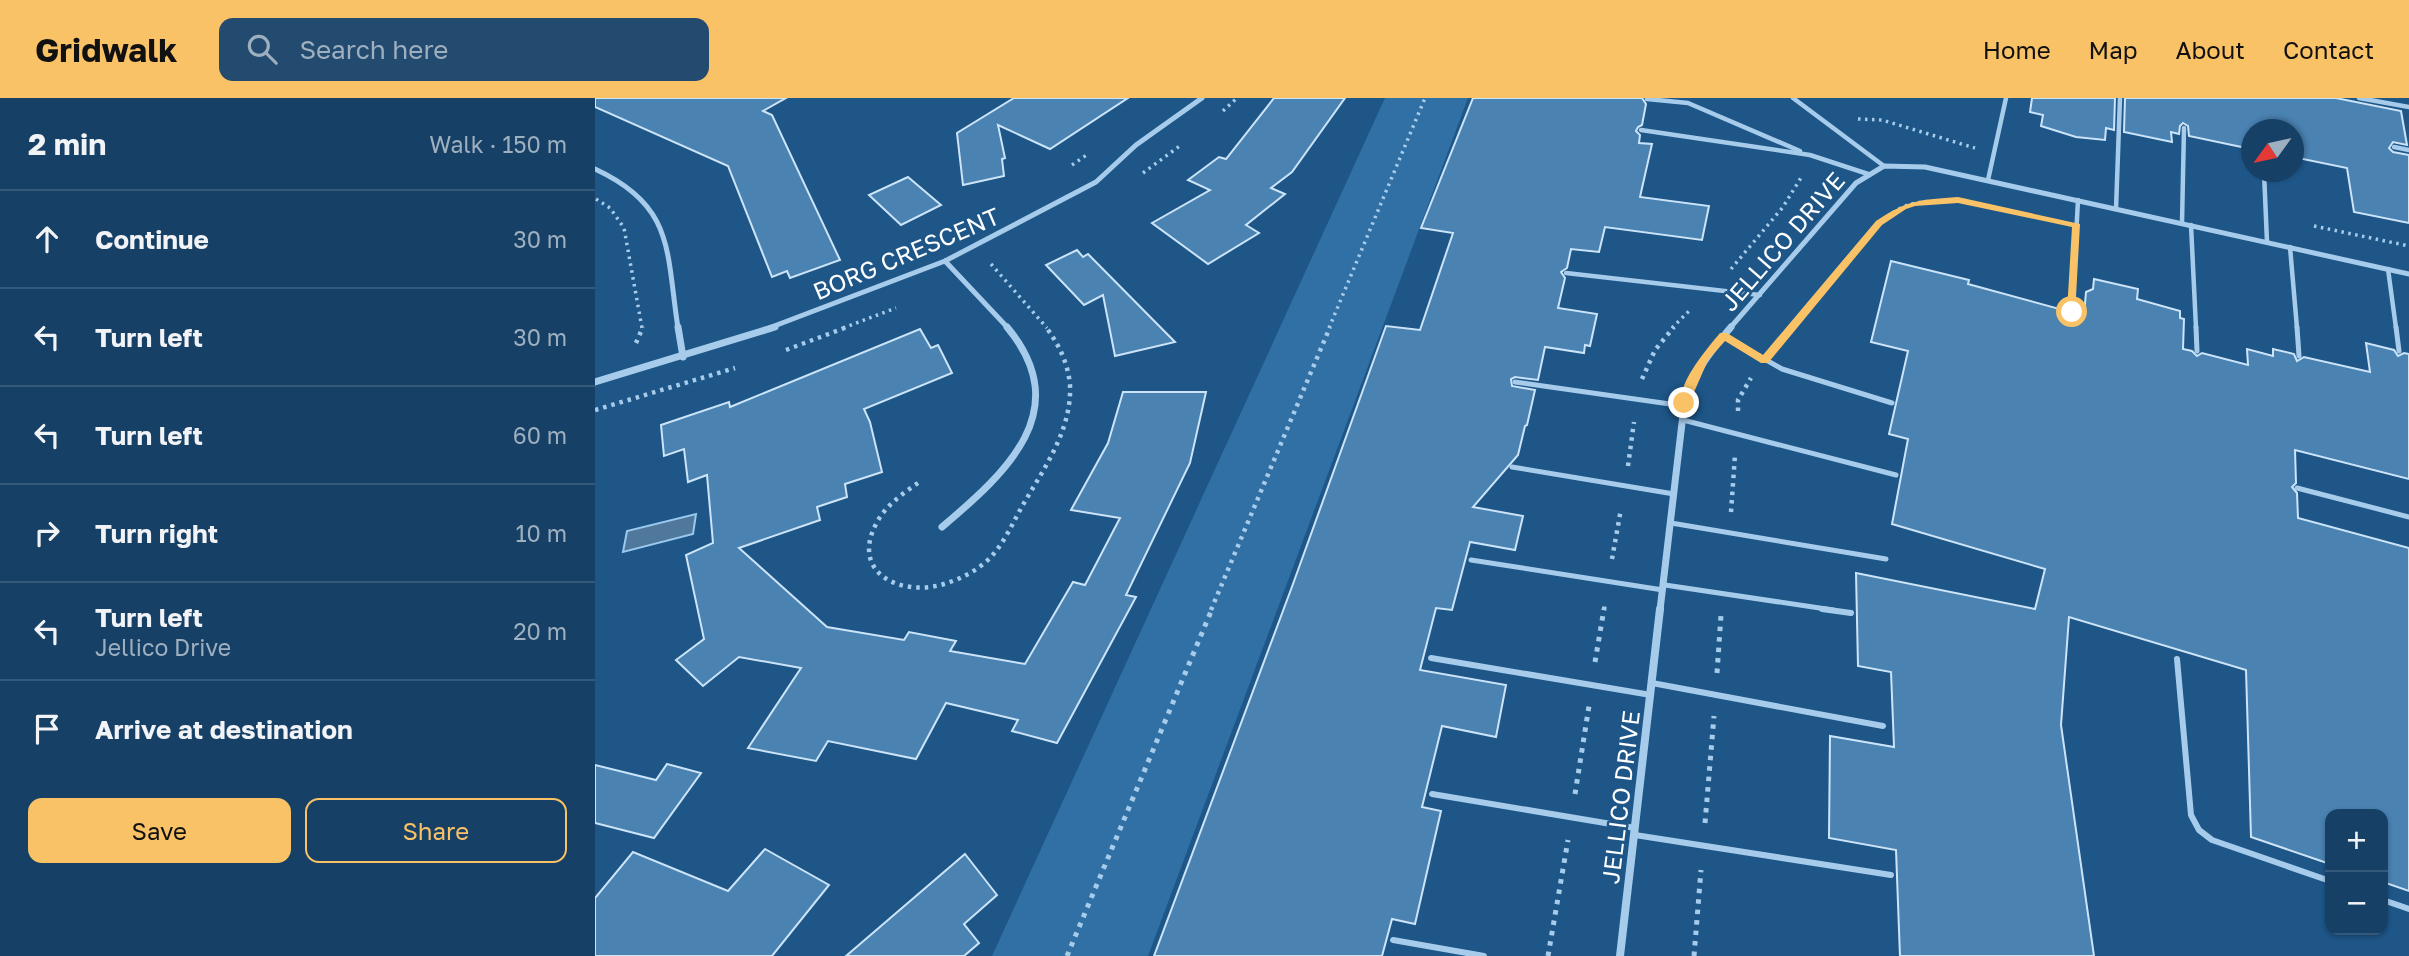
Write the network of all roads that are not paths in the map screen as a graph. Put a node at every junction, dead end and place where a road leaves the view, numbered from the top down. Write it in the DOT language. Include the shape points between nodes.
graph roads {
  1 [pos="1202,98"];
  2 [pos="1793,98"];
  3 [pos="2006,98"];
  4 [pos="2120,98"];
  5 [pos="2359,98"];
  6 [pos="1647,99"];
  7 [pos="2409,107"];
  8 [pos="2184,128"];
  9 [pos="1641,130"];
  10 [pos="2394,147"];
  11 [pos="2409,150"];
  12 [pos="1810,155"];
  13 [pos="1884,166"];
  14 [pos="595,169"];
  15 [pos="1868,174"];
  16 [pos="1988,180"];
  17 [pos="2264,182"];
  18 [pos="2078,200"];
  19 [pos="2116,209"];
  20 [pos="2182,223"];
  21 [pos="2191,225"];
  22 [pos="2267,242"];
  23 [pos="2290,247"];
  24 [pos="945,261"];
  25 [pos="2388,269"];
  26 [pos="1566,273"];
  27 [pos="2409,274"];
  28 [pos="1760,295"];
  29 [pos="2072,312"];
  30 [pos="1724,336"];
  31 [pos="2197,351"];
  32 [pos="2399,351"];
  33 [pos="2299,356"];
  34 [pos="683,357"];
  35 [pos="595,382"];
  36 [pos="1515,382"];
  37 [pos="1892,402"];
  38 [pos="1684,406"];
  39 [pos="1683,420"];
  40 [pos="1512,467"];
  41 [pos="1896,475"];
  42 [pos="2297,488"];
  43 [pos="1675,494"];
  44 [pos="2409,517"];
  45 [pos="1671,523"];
  46 [pos="942,527"];
  47 [pos="1886,559"];
  48 [pos="1471,560"];
  49 [pos="1664,588"];
  50 [pos="1851,613"];
  51 [pos="1431,658"];
  52 [pos="2177,659"];
  53 [pos="1652,684"];
  54 [pos="1651,695"];
  55 [pos="1884,726"];
  56 [pos="1432,794"];
  57 [pos="1635,831"];
  58 [pos="1891,875"];
  59 [pos="2325,879"];
  60 [pos="2388,902"];
  61 [pos="2409,909"];
  62 [pos="1393,940"];
  63 [pos="1484,956"];
  64 [pos="1620,956"];
  1 -- 24 [label="street, BORG CRESCENT" via="1136,145 1096,182"];
  2 -- 13 [label="lane"];
  3 -- 16 [label="lane"];
  4 -- 19 [label="lane"];
  5 -- 7 [label="lane"];
  6 -- 12 [label="lane" via="1689,103"];
  8 -- 20 [label="lane"];
  9 -- 12 [label="lane"];
  10 -- 11 [label="lane"];
  12 -- 15 [label="lane"];
  13 -- 15 [label="street, JELLICO DRIVE"];
  13 -- 16 [label="street, JELLICO DRIVE" via="1925,167"];
  14 -- 34 [label="street" via="641,197 663,230"];
  15 -- 28 [label="street, JELLICO DRIVE"];
  16 -- 18 [label="street, JELLICO DRIVE"];
  17 -- 22 [label="lane"];
  18 -- 19 [label="street, JELLICO DRIVE"];
  18 -- 29 [label="lane"];
  19 -- 20 [label="street, JELLICO DRIVE"];
  20 -- 21 [label="street, JELLICO DRIVE"];
  21 -- 22 [label="street, JELLICO DRIVE"];
  21 -- 31 [label="lane"];
  22 -- 23 [label="street, JELLICO DRIVE"];
  23 -- 25 [label="street, JELLICO DRIVE"];
  23 -- 33 [label="lane"];
  24 -- 34 [label="street, BORG CRESCENT" via="833,307"];
  24 -- 46 [label="street" via="1017,340 1036,382 1028,438 989,488"];
  25 -- 27 [label="street, JELLICO DRIVE"];
  25 -- 32 [label="lane"];
  26 -- 28 [label="lane"];
  28 -- 30 [label="street, JELLICO DRIVE"];
  30 -- 37 [label="lane" via="1782,369"];
  30 -- 38 [label="street, JELLICO DRIVE" via="1704,358"];
  34 -- 35 [label="street, BORG CRESCENT"];
  36 -- 38 [label="lane"];
  38 -- 39 [label="street, JELLICO DRIVE"];
  39 -- 41 [label="lane"];
  39 -- 43 [label="street, JELLICO DRIVE"];
  40 -- 43 [label="lane"];
  42 -- 44 [label="lane"];
  43 -- 45 [label="street, JELLICO DRIVE"];
  45 -- 47 [label="lane"];
  45 -- 49 [label="street, JELLICO DRIVE"];
  48 -- 49 [label="lane"];
  49 -- 50 [label="lane"];
  49 -- 53 [label="street, JELLICO DRIVE"];
  51 -- 54 [label="lane"];
  52 -- 59 [label="lane" via="2194,825 2212,840"];
  53 -- 54 [label="street, JELLICO DRIVE"];
  53 -- 55 [label="lane"];
  54 -- 57 [label="street, JELLICO DRIVE"];
  56 -- 57 [label="lane"];
  57 -- 58 [label="lane"];
  57 -- 64 [label="street, JELLICO DRIVE"];
  60 -- 61 [label="lane"];
  62 -- 63 [label="lane"];
}
